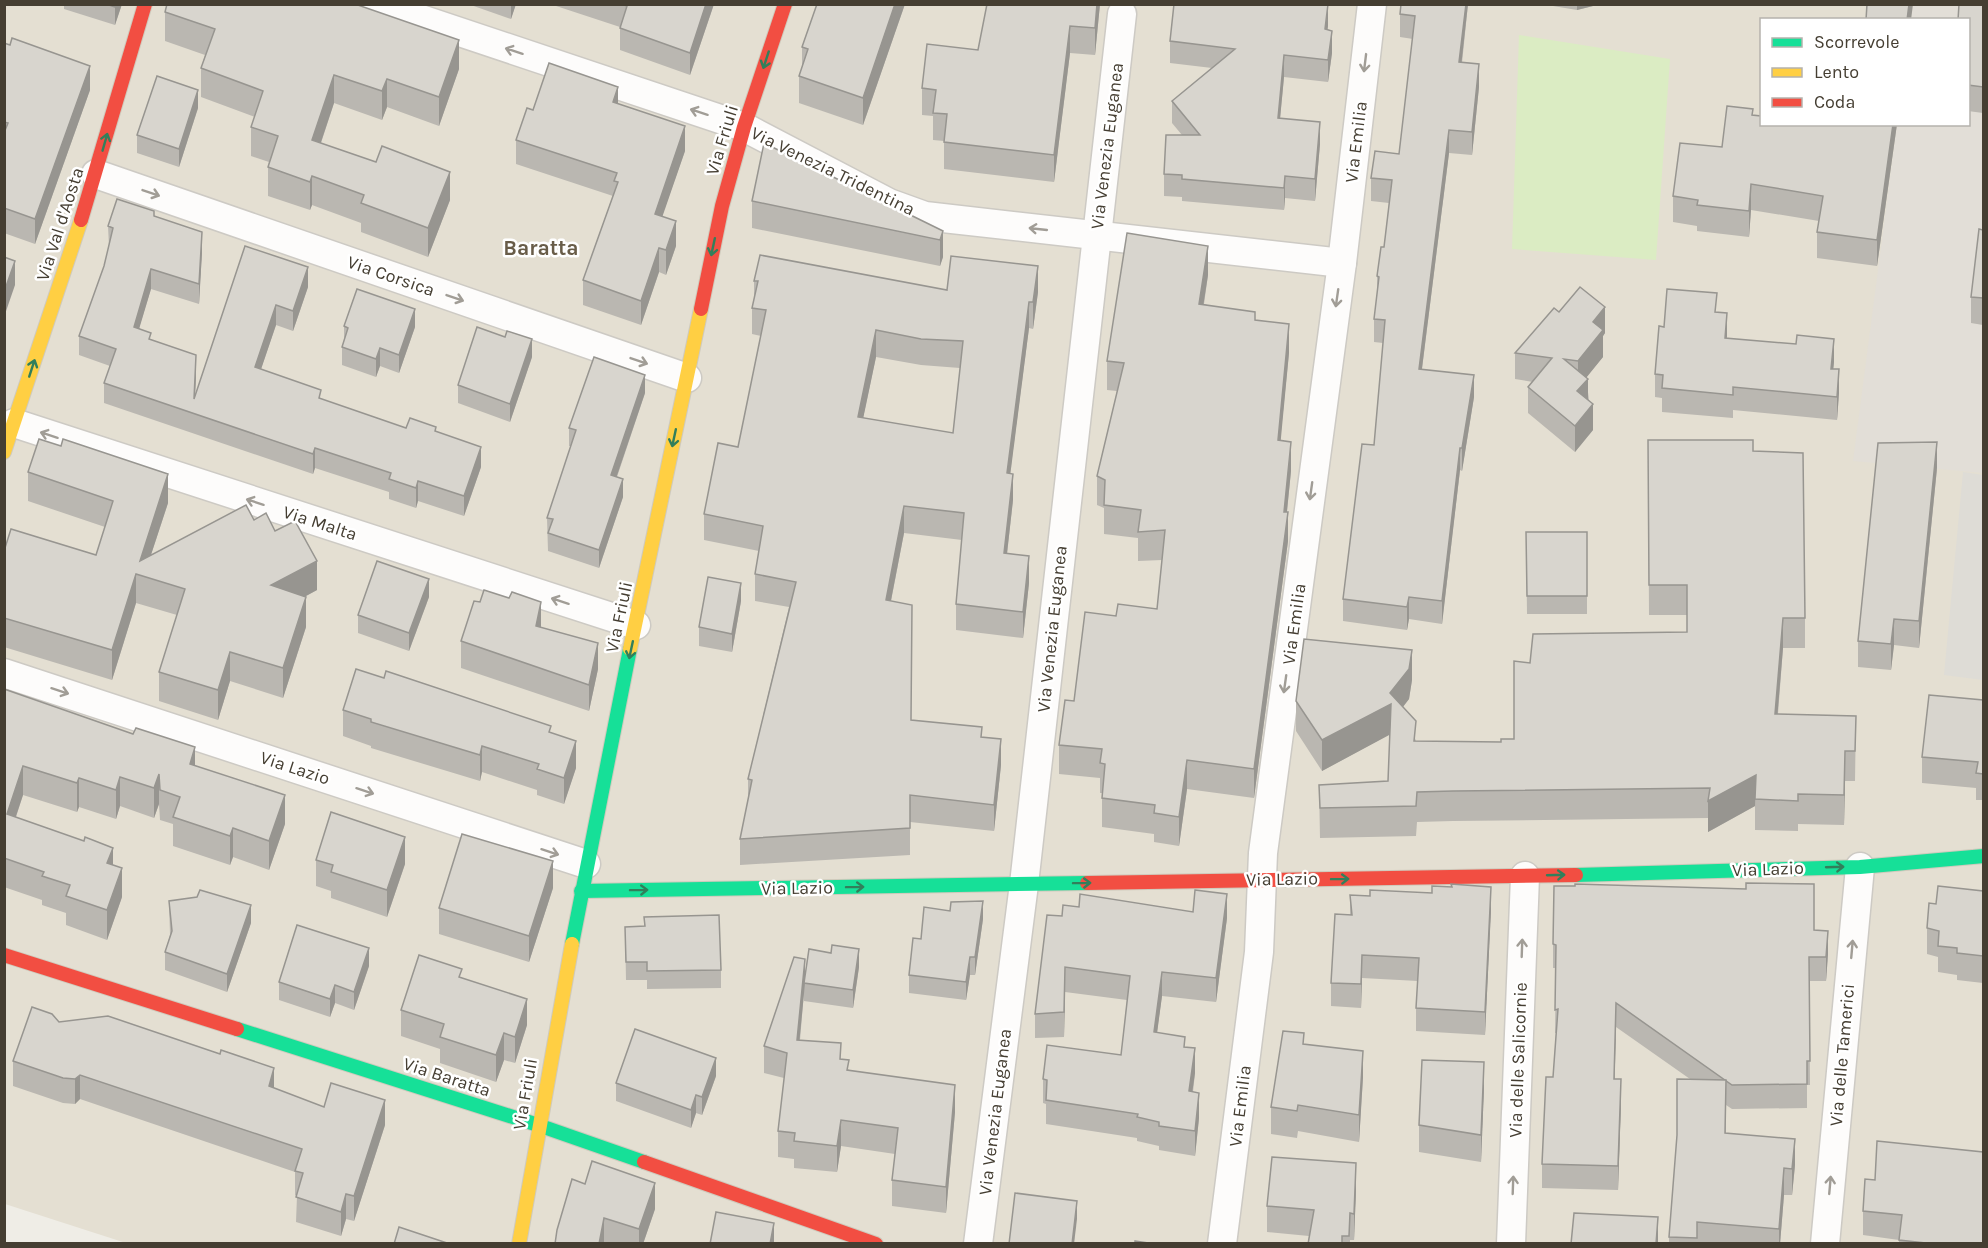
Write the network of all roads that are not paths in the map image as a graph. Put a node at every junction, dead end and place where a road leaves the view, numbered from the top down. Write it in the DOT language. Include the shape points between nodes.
graph roads {
  1 [pos="145,4"];
  2 [pos="376,4"];
  3 [pos="785,4"];
  4 [pos="1372,4"];
  5 [pos="1122,14"];
  6 [pos="744,127"];
  7 [pos="96,174"];
  8 [pos="1097,235"];
  9 [pos="1342,263"];
  10 [pos="687,378"];
  11 [pos="9,422"];
  12 [pos="4,452"];
  13 [pos="636,625"];
  14 [pos="4,673"];
  15 [pos="1983,856"];
  16 [pos="586,864"];
  17 [pos="1860,867"];
  18 [pos="1525,876"];
  19 [pos="1262,880"];
  20 [pos="1024,884"];
  21 [pos="581,891"];
  22 [pos="4,955"];
  23 [pos="538,1125"];
  24 [pos="519,1244"];
  25 [pos="876,1244"];
  26 [pos="978,1244"];
  27 [pos="1222,1244"];
  28 [pos="1511,1244"];
  29 [pos="1825,1244"];
  7 -- 1 [label="street, Via Val d'Aosta, one-way"];
  6 -- 2 [label="street, Via Venezia Tridentina, one-way"];
  3 -- 6 [label="street, Via Friuli, one-way"];
  4 -- 9 [label="street, Via Emilia, one-way"];
  5 -- 8 [label="street, Via Venezia Euganea"];
  8 -- 6 [label="street, Via Venezia Tridentina, one-way" via="925,216 889,203"];
  6 -- 10 [label="street, Via Friuli, one-way" via="722,206"];
  7 -- 10 [label="street, Via Corsica, one-way"];
  11 -- 7 [label="street, Via Val d'Aosta, one-way"];
  8 -- 9 [label="street, Via Venezia Tridentina"];
  8 -- 20 [label="street, Via Venezia Euganea"];
  9 -- 19 [label="street, Via Emilia, one-way"];
  10 -- 13 [label="street, Via Friuli, one-way"];
  11 -- 12 [label="street, Via Val d'Aosta"];
  13 -- 11 [label="street, Via Malta, one-way"];
  13 -- 16 [label="street, Via Friuli, one-way"];
  14 -- 16 [label="street, Via Lazio, one-way"];
  15 -- 17 [label="street, Via Lazio"];
  16 -- 21 [label="street, Via Friuli"];
  18 -- 17 [label="street, Via Lazio, one-way"];
  29 -- 17 [label="street, Via delle Tamerici, one-way"];
  19 -- 18 [label="street, Via Lazio, one-way"];
  28 -- 18 [label="street, Via delle Salicornie, one-way"];
  20 -- 19 [label="street, Via Lazio, one-way"];
  19 -- 27 [label="street, Via Emilia" via="1259,952"];
  21 -- 20 [label="street, Via Lazio, one-way"];
  20 -- 26 [label="street, Via Venezia Euganea"];
  21 -- 23 [label="street, Via Friuli"];
  22 -- 23 [label="street, Via Baratta"];
  23 -- 24 [label="street, Via Friuli"];
  23 -- 25 [label="street, Via Baratta"];
}
